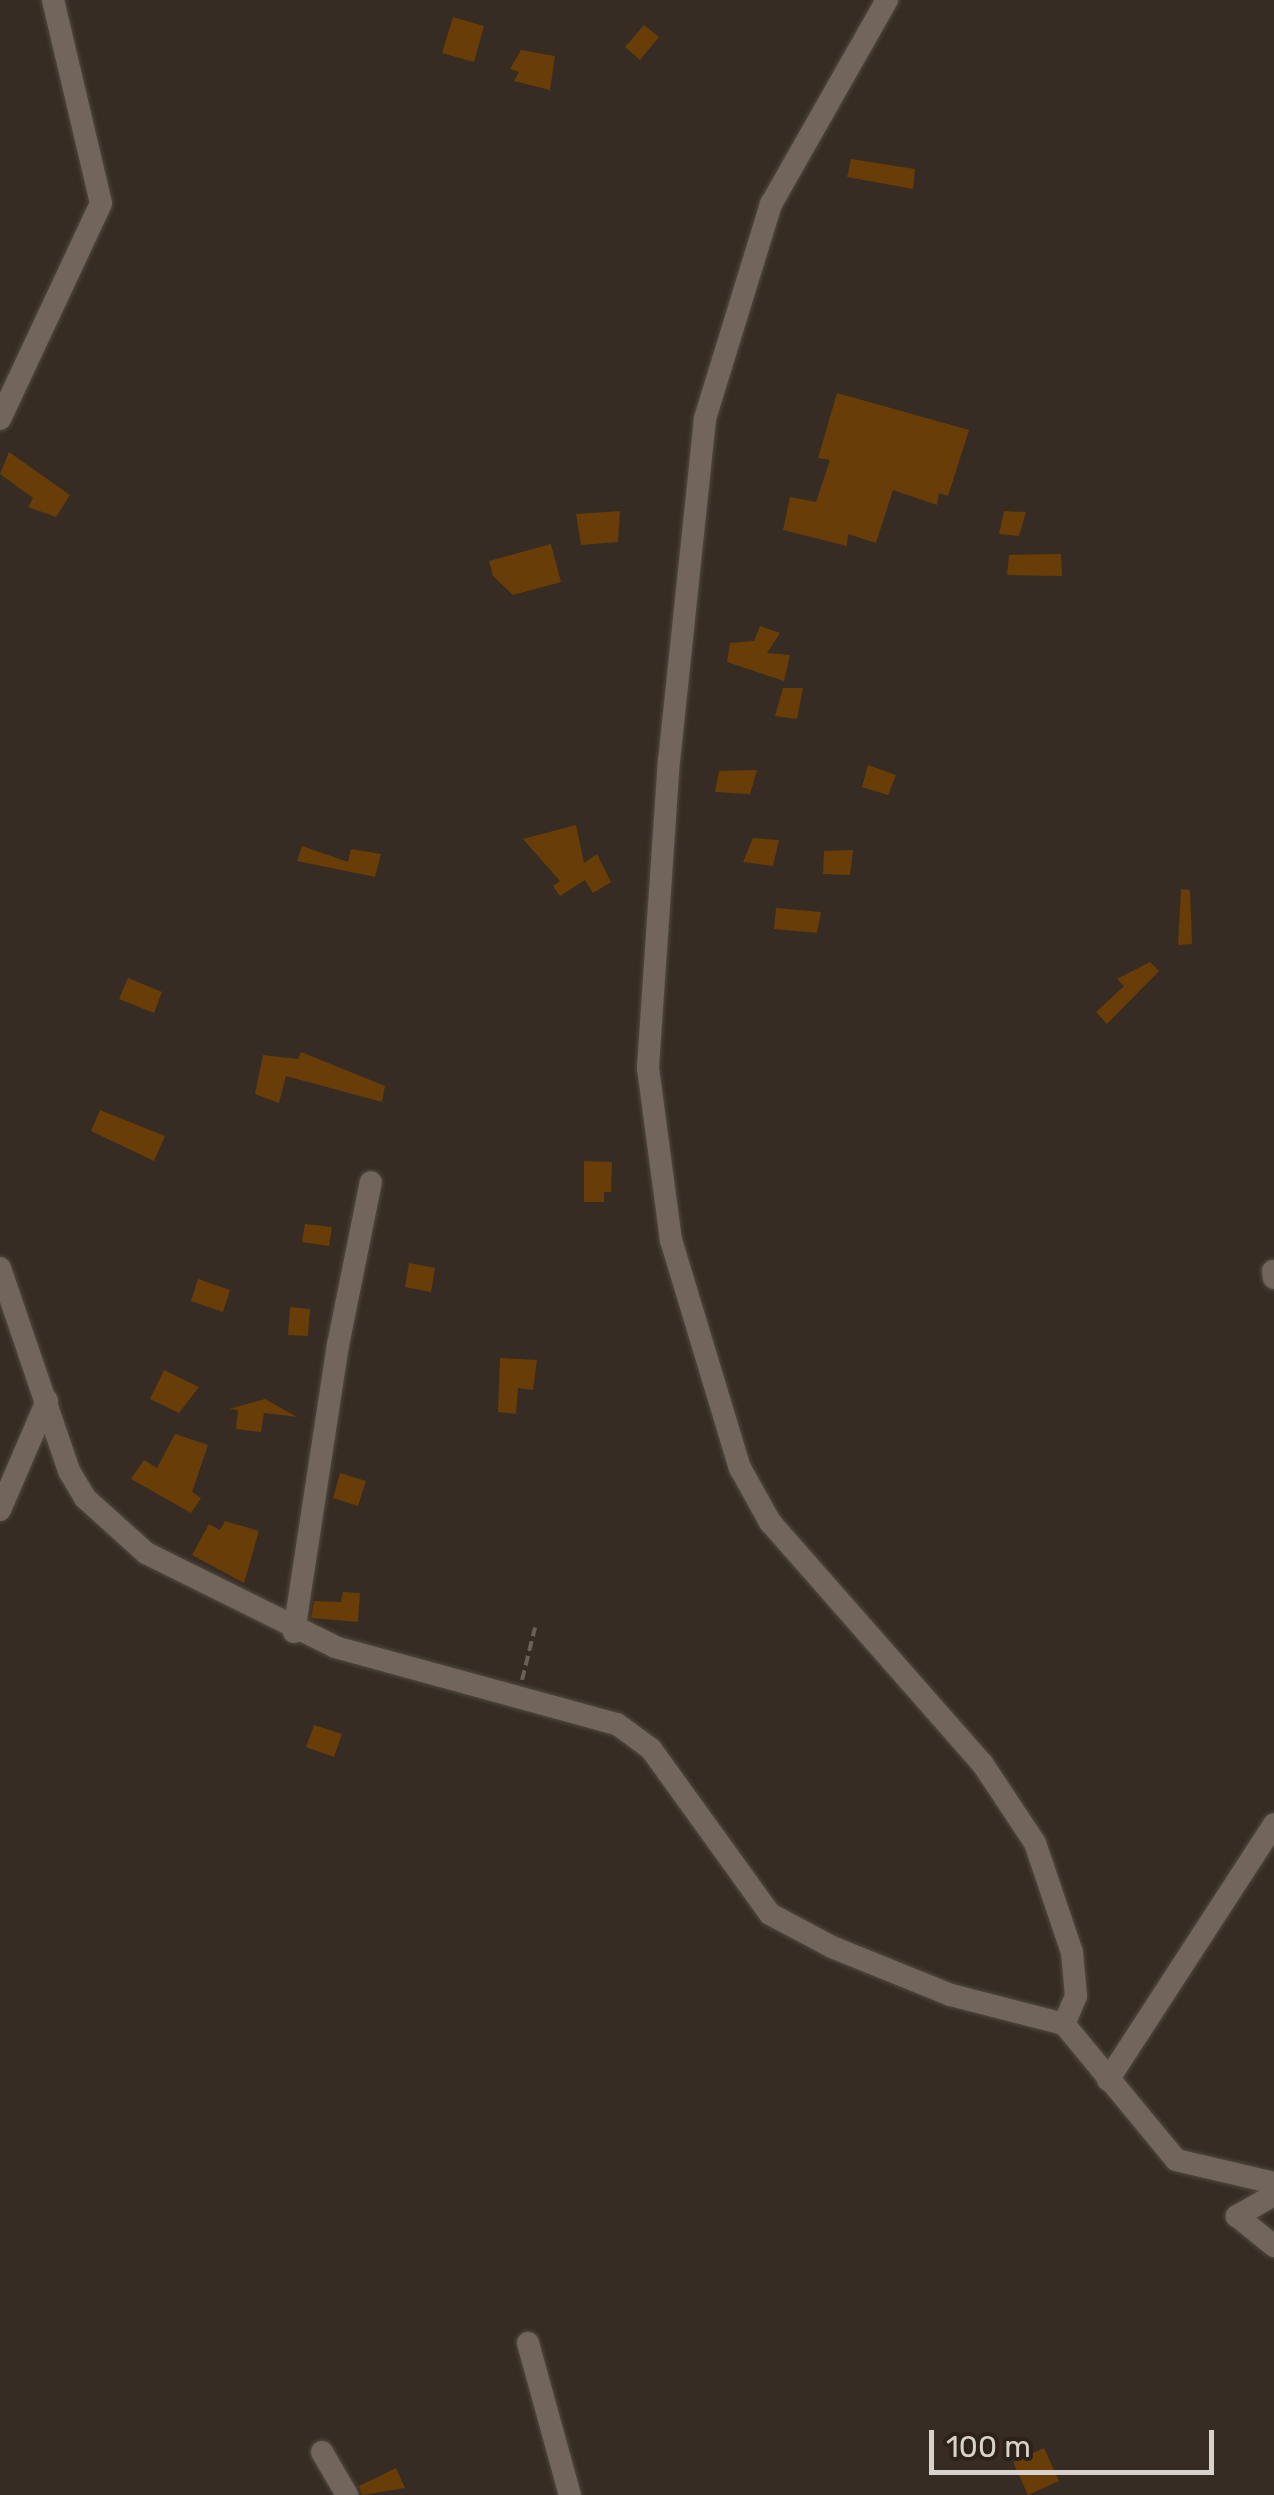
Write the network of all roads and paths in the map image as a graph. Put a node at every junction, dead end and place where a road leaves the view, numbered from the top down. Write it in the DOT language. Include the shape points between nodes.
graph roads {
  1 [pos="53,0"];
  2 [pos="887,0"];
  3 [pos="0,420"];
  4 [pos="371,1182"];
  5 [pos="0,1268"];
  6 [pos="46,1400"];
  7 [pos="0,1510"];
  8 [pos="535,1628"];
  9 [pos="294,1632"];
  10 [pos="517,1699"];
  11 [pos="1274,1824"];
  12 [pos="1064,2024"];
  13 [pos="1108,2080"];
  14 [pos="1274,2184"];
  15 [pos="1274,2196"];
  16 [pos="1274,2246"];
  17 [pos="528,2342"];
  18 [pos="322,2452"];
  19 [pos="347,2495"];
  20 [pos="570,2495"];
  1 -- 3 [label="street" via="101,203"];
  2 -- 12 [label="street" via="772,204 705,420 668,778 648,1068 671,1240 740,1468 770,1522 982,1763 1035,1843 1072,1952 1076,1996"];
  4 -- 9 [label="street" via="338,1345"];
  5 -- 6 [label="street"];
  6 -- 7 [label="street"];
  6 -- 9 [label="street" via="69,1471 108,1522 176,1571"];
  8 -- 10 [label="path"];
  9 -- 10 [label="street"];
  10 -- 12 [label="street" via="632,1733 758,1902 786,1925 951,1994"];
  11 -- 13 [label="street"];
  12 -- 13 [label="street"];
  13 -- 14 [label="street" via="1176,2160"];
  15 -- 16 [label="street" via="1238,2216"];
  17 -- 20 [label="street"];
  18 -- 19 [label="street"];
}
